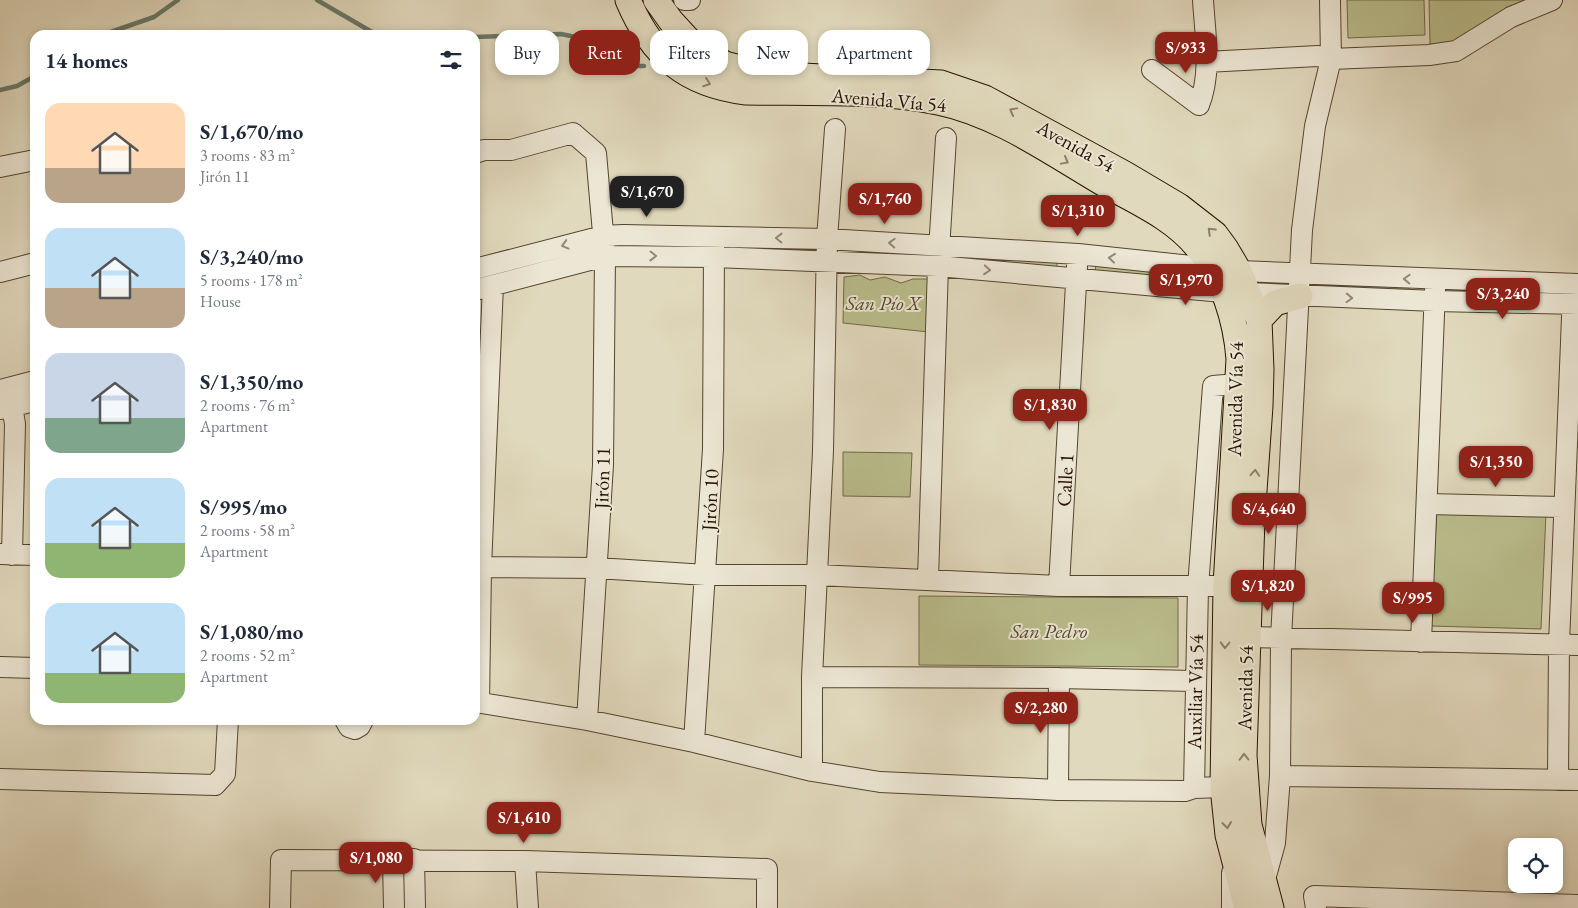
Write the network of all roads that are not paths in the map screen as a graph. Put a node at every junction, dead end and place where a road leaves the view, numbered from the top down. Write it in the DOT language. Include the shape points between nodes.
graph roads {
  1 [pos="628,0"];
  2 [pos="656,0"];
  3 [pos="684,0"];
  4 [pos="690,0"];
  5 [pos="1203,0"];
  6 [pos="1330,0"];
  7 [pos="1552,0"];
  8 [pos="1331,59"];
  9 [pos="1206,62"];
  10 [pos="1152,70"];
  11 [pos="835,129"];
  12 [pos="946,138"];
  13 [pos="480,151"];
  14 [pos="30,161"];
  15 [pos="0,167"];
  16 [pos="603,236"];
  17 [pos="715,237"];
  18 [pos="827,239"];
  19 [pos="940,245"];
  20 [pos="1078,254"];
  21 [pos="605,256"];
  22 [pos="714,257"];
  23 [pos="828,260"];
  24 [pos="30,264"];
  25 [pos="938,266"];
  26 [pos="480,268"];
  27 [pos="1212,269"];
  28 [pos="0,272"];
  29 [pos="1076,278"];
  30 [pos="1436,280"];
  31 [pos="1244,282"];
  32 [pos="1575,284"];
  33 [pos="1300,285"];
  34 [pos="484,288"];
  35 [pos="1223,292"];
  36 [pos="1435,301"];
  37 [pos="1575,304"];
  38 [pos="1258,320"];
  39 [pos="30,384"];
  40 [pos="1238,384"];
  41 [pos="5,398"];
  42 [pos="30,400"];
  43 [pos="480,474"];
  44 [pos="1427,504"];
  45 [pos="1563,507"];
  46 [pos="6,554"];
  47 [pos="30,555"];
  48 [pos="480,567"];
  49 [pos="597,568"];
  50 [pos="706,574"];
  51 [pos="816,575"];
  52 [pos="928,580"];
  53 [pos="1059,586"];
  54 [pos="1226,586"];
  55 [pos="1198,587"];
  56 [pos="1247,637"];
  57 [pos="1281,638"];
  58 [pos="1421,642"];
  59 [pos="1568,644"];
  60 [pos="0,666"];
  61 [pos="30,668"];
  62 [pos="812,677"];
  63 [pos="1059,678"];
  64 [pos="1194,681"];
  65 [pos="480,703"];
  66 [pos="587,720"];
  67 [pos="228,725"];
  68 [pos="694,742"];
  69 [pos="812,771"];
  70 [pos="1280,776"];
  71 [pos="0,779"];
  72 [pos="1558,780"];
  73 [pos="1578,780"];
  74 [pos="1223,787"];
  75 [pos="1194,788"];
  76 [pos="1058,790"];
  77 [pos="1232,857"];
  78 [pos="414,859"];
  79 [pos="394,860"];
  80 [pos="525,861"];
  81 [pos="1267,896"];
  82 [pos="1578,906"];
  83 [pos="280,908"];
  84 [pos="394,908"];
  85 [pos="415,908"];
  86 [pos="528,908"];
  87 [pos="767,908"];
  88 [pos="1232,908"];
  89 [pos="1247,908"];
  90 [pos="1316,908"];
  1 -- 27 [label="main road, Avenida Vía 54, one-way" via="650,42 671,63 696,79 738,91 899,97 955,106 1000,125 1160,216 1188,236"];
  31 -- 2 [label="main road, Avenida 54, one-way" via="1215,234 1195,216 1005,107 941,83 763,74 725,64 694,46"];
  3 -- 4 [label="street"];
  5 -- 9 [label="street"];
  6 -- 8 [label="street"];
  7 -- 8 [label="street" via="1511,17 1456,51"];
  8 -- 9 [label="street" via="1318,56"];
  8 -- 33 [label="street" via="1315,126 1306,185"];
  9 -- 10 [label="street" via="1199,105"];
  11 -- 18 [label="street"];
  12 -- 19 [label="street"];
  13 -- 16 [label="street, Jirón 11" via="511,150 573,133 582,139 596,153"];
  14 -- 15 [label="street"];
  16 -- 17 [label="street"];
  16 -- 21 [label="street, Jirón 11"];
  16 -- 26 [label="street, one-way"];
  18 -- 17 [label="street, one-way"];
  17 -- 22 [label="street, Jirón 10"];
  19 -- 18 [label="street, one-way"];
  18 -- 23 [label="street"];
  19 -- 20 [label="street"];
  19 -- 25 [label="street"];
  27 -- 20 [label="street, one-way"];
  20 -- 29 [label="street, Calle 1"];
  21 -- 22 [label="street, one-way"];
  21 -- 34 [label="street"];
  21 -- 49 [label="street, Jirón 11" via="603,465"];
  22 -- 23 [label="street"];
  22 -- 50 [label="street, Jirón 10" via="713,449"];
  23 -- 25 [label="street"];
  23 -- 51 [label="street"];
  24 -- 28 [label="street"];
  25 -- 29 [label="street, one-way"];
  25 -- 52 [label="street"];
  27 -- 31 [label="street"];
  27 -- 35 [label="main road, Avenida Vía 54"];
  29 -- 35 [label="street"];
  29 -- 53 [label="street, Calle 1"];
  30 -- 32 [label="street"];
  30 -- 33 [label="street, one-way"];
  30 -- 36 [label="street"];
  31 -- 33 [label="street"];
  31 -- 35 [label="street"];
  31 -- 38 [label="main road, Avenida 54"];
  32 -- 37 [label="street"];
  33 -- 36 [label="street, one-way"];
  33 -- 38 [label="main road"];
  33 -- 57 [label="street"];
  34 -- 43 [label="street"];
  35 -- 40 [label="main road, Avenida Vía 54" via="1237,337"];
  36 -- 37 [label="street"];
  36 -- 44 [label="street"];
  37 -- 45 [label="street"];
  56 -- 38 [label="main road, Avenida 54, one-way" via="1260,406"];
  39 -- 41 [label="street"];
  40 -- 54 [label="main road, Avenida Vía 54"];
  40 -- 55 [label="street, Auxiliar Vía 54" via="1213,386"];
  41 -- 42 [label="street"];
  41 -- 46 [label="street" via="15,424"];
  44 -- 45 [label="street"];
  44 -- 58 [label="street"];
  45 -- 59 [label="street"];
  46 -- 47 [label="street"];
  48 -- 49 [label="street"];
  49 -- 50 [label="street"];
  49 -- 66 [label="street, Jirón 11"];
  50 -- 51 [label="street"];
  50 -- 68 [label="street, Jirón 10"];
  51 -- 52 [label="street"];
  51 -- 62 [label="street"];
  52 -- 53 [label="street"];
  53 -- 55 [label="street"];
  54 -- 55 [label="street"];
  54 -- 74 [label="main road, Avenida Vía 54, one-way"];
  55 -- 64 [label="street, Auxiliar Vía 54"];
  56 -- 57 [label="street"];
  81 -- 56 [label="main road, Avenida 54, one-way" via="1253,845 1246,795"];
  57 -- 58 [label="street"];
  57 -- 70 [label="street"];
  58 -- 59 [label="street"];
  59 -- 72 [label="street"];
  60 -- 61 [label="street"];
  62 -- 63 [label="street"];
  62 -- 69 [label="street"];
  63 -- 64 [label="street"];
  63 -- 76 [label="street"];
  64 -- 75 [label="street, Auxiliar Vía 54"];
  65 -- 66 [label="street"];
  66 -- 68 [label="street"];
  67 -- 71 [label="street" via="225,774 215,785"];
  68 -- 69 [label="street"];
  69 -- 76 [label="street" via="880,782"];
  70 -- 72 [label="street"];
  70 -- 81 [label="street"];
  72 -- 73 [label="street"];
  74 -- 75 [label="street"];
  74 -- 77 [label="main road, Avenida Vía 54, one-way"];
  75 -- 76 [label="street"];
  77 -- 88 [label="street"];
  77 -- 89 [label="main road, Avenida Vía 54"];
  78 -- 79 [label="street"];
  78 -- 80 [label="street"];
  78 -- 85 [label="street"];
  79 -- 83 [label="street" via="281,860"];
  79 -- 84 [label="street"];
  80 -- 86 [label="street"];
  80 -- 87 [label="street" via="767,869"];
  82 -- 90 [label="street" via="1314,896"];
}
